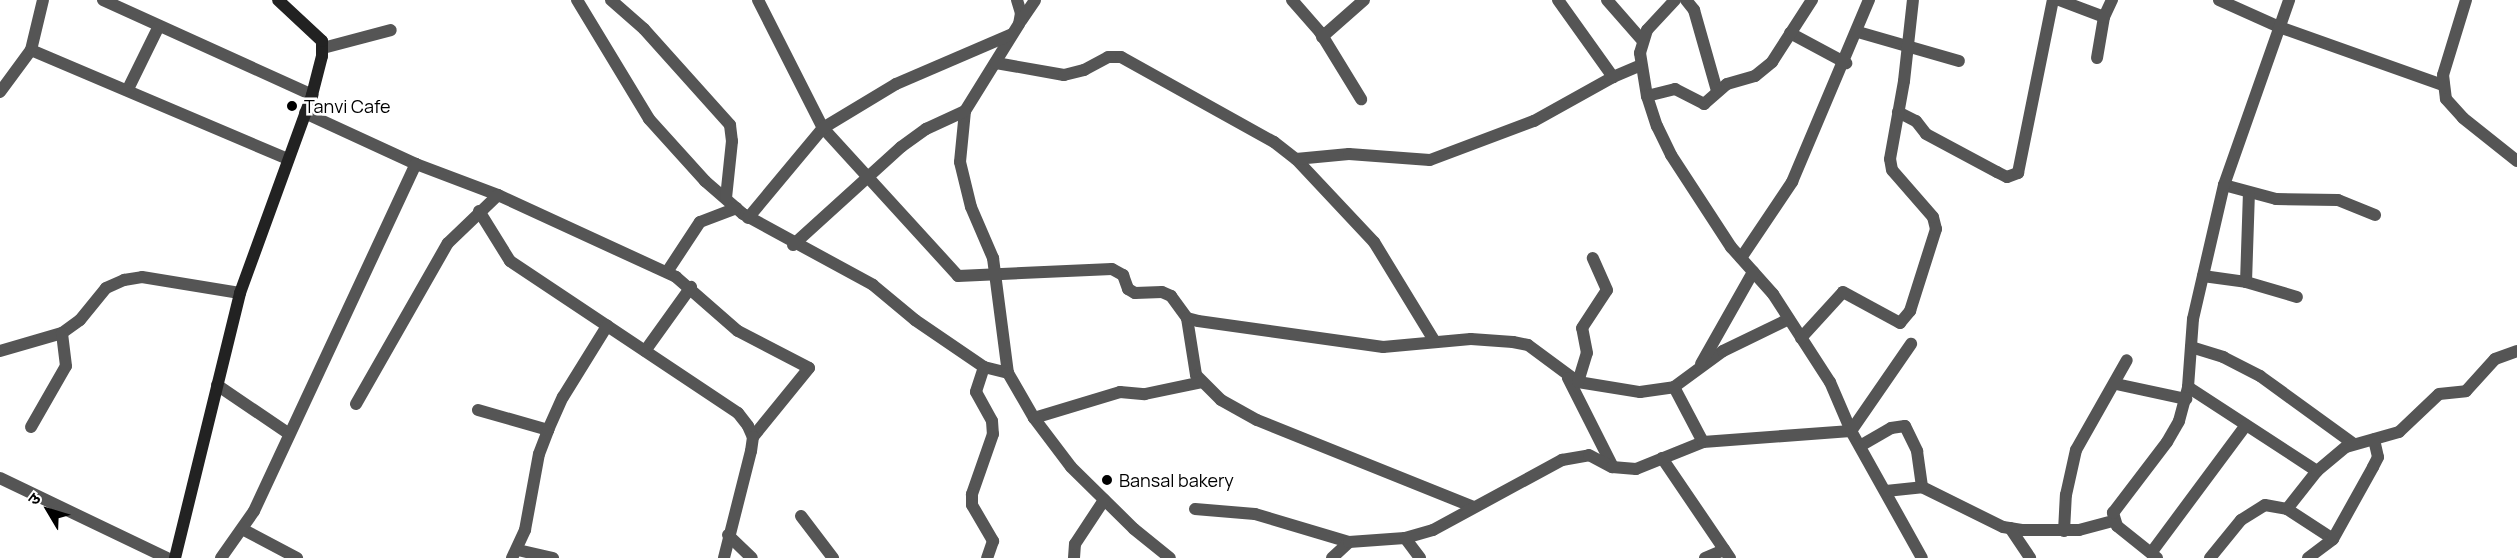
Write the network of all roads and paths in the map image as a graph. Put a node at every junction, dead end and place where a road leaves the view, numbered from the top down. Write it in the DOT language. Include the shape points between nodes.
graph roads {
  1 [pos="43,0"];
  2 [pos="103,0"];
  3 [pos="278,0"];
  4 [pos="577,0"];
  5 [pos="611,0"];
  6 [pos="758,0"];
  7 [pos="1017,0"];
  8 [pos="1035,0"];
  9 [pos="1292,0"];
  10 [pos="1364,0"];
  11 [pos="1558,0"];
  12 [pos="1607,0"];
  13 [pos="1675,0"];
  14 [pos="1686,0"];
  15 [pos="1812,0"];
  16 [pos="1869,0"];
  17 [pos="1913,0"];
  18 [pos="2053,0"];
  19 [pos="2059,0"];
  20 [pos="2112,0"];
  21 [pos="2219,0"];
  22 [pos="2289,0"];
  23 [pos="2466,0"];
  24 [pos="2104,17"];
  25 [pos="159,26"];
  26 [pos="2279,27"];
  27 [pos="1015,29"];
  28 [pos="391,30"];
  29 [pos="1858,32"];
  30 [pos="1790,33"];
  31 [pos="1322,37"];
  32 [pos="1642,40"];
  33 [pos="323,48"];
  34 [pos="31,50"];
  35 [pos="1908,50"];
  36 [pos="2097,58"];
  37 [pos="1959,61"];
  38 [pos="996,63"];
  39 [pos="1846,63"];
  40 [pos="1641,65"];
  41 [pos="1613,77"];
  42 [pos="2443,86"];
  43 [pos="128,88"];
  44 [pos="1717,91"];
  45 [pos="0,92"];
  46 [pos="312,95"];
  47 [pos="1647,96"];
  48 [pos="1361,99"];
  49 [pos="965,111"];
  50 [pos="1898,112"];
  51 [pos="305,113"];
  52 [pos="823,128"];
  53 [pos="288,159"];
  54 [pos="1296,159"];
  55 [pos="2517,161"];
  56 [pos="416,164"];
  57 [pos="865,178"];
  58 [pos="2224,185"];
  59 [pos="2249,193"];
  60 [pos="498,195"];
  61 [pos="726,198"];
  62 [pos="736,208"];
  63 [pos="479,211"];
  64 [pos="2375,215"];
  65 [pos="748,218"];
  66 [pos="793,245"];
  67 [pos="1593,258"];
  68 [pos="1741,258"];
  69 [pos="667,272"];
  70 [pos="995,272"];
  71 [pos="1753,272"];
  72 [pos="2203,276"];
  73 [pos="2246,282"];
  74 [pos="691,287"];
  75 [pos="240,293"];
  76 [pos="2297,297"];
  77 [pos="1187,318"];
  78 [pos="1789,319"];
  79 [pos="607,326"];
  80 [pos="62,333"];
  81 [pos="1801,338"];
  82 [pos="1435,342"];
  83 [pos="1911,344"];
  84 [pos="2191,347"];
  85 [pos="0,351"];
  86 [pos="645,351"];
  87 [pos="2517,351"];
  88 [pos="2127,360"];
  89 [pos="984,367"];
  90 [pos="1697,371"];
  91 [pos="1008,373"];
  92 [pos="1573,380"];
  93 [pos="1202,382"];
  94 [pos="2116,384"];
  95 [pos="217,385"];
  96 [pos="1674,387"];
  97 [pos="2187,393"];
  98 [pos="356,404"];
  99 [pos="478,410"];
  100 [pos="1034,418"];
  101 [pos="2246,425"];
  102 [pos="31,427"];
  103 [pos="548,430"];
  104 [pos="1851,431"];
  105 [pos="288,433"];
  106 [pos="753,437"];
  107 [pos="2374,439"];
  108 [pos="1703,442"];
  109 [pos="2354,444"];
  110 [pos="1860,446"];
  111 [pos="1662,458"];
  112 [pos="1612,467"];
  113 [pos="2317,471"];
  114 [pos="0,478"];
  115 [pos="1922,487"];
  116 [pos="1886,491"];
  117 [pos="1104,500"];
  118 [pos="1473,507"];
  119 [pos="1194,509"];
  120 [pos="2287,509"];
  121 [pos="801,516"];
  122 [pos="2113,521"];
  123 [pos="2010,528"];
  124 [pos="244,530"];
  125 [pos="2064,531"];
  126 [pos="728,535"];
  127 [pos="1405,538"];
  128 [pos="2333,539"];
  129 [pos="1349,542"];
  130 [pos="515,554"];
  131 [pos="1727,554"];
  132 [pos="2154,555"];
  133 [pos="167,558"];
  134 [pos="175,558"];
  135 [pos="221,558"];
  136 [pos="297,558"];
  137 [pos="553,558"];
  138 [pos="724,558"];
  139 [pos="752,558"];
  140 [pos="833,558"];
  141 [pos="987,558"];
  142 [pos="1074,558"];
  143 [pos="1170,558"];
  144 [pos="1332,558"];
  145 [pos="1420,558"];
  146 [pos="1705,558"];
  147 [pos="1922,558"];
  148 [pos="2030,558"];
  149 [pos="2210,558"];
  150 [pos="2308,558"];
  1 -- 34 [label="street"];
  2 -- 25 [label="street"];
  3 -- 33 [label="street" via="317,35"];
  4 -- 61 [label="street" via="649,119 705,181"];
  5 -- 61 [label="street" via="644,29 730,125"];
  6 -- 52 [label="street"];
  7 -- 27 [label="street" via="1021,13"];
  8 -- 27 [label="street"];
  9 -- 31 [label="street"];
  10 -- 31 [label="street"];
  11 -- 41 [label="street"];
  12 -- 32 [label="street"];
  13 -- 32 [label="street"];
  14 -- 44 [label="street" via="1694,10"];
  15 -- 30 [label="street"];
  16 -- 29 [label="street"];
  17 -- 35 [label="street"];
  18 -- 50 [label="street" via="2018,173 2007,177 1997,172 1926,134 1916,121"];
  19 -- 24 [label="street"];
  20 -- 24 [label="street"];
  21 -- 26 [label="street"];
  22 -- 26 [label="street"];
  23 -- 42 [label="street"];
  24 -- 36 [label="street"];
  25 -- 43 [label="street"];
  25 -- 46 [label="street"];
  26 -- 42 [label="street"];
  26 -- 58 [label="street"];
  27 -- 38 [label="street"];
  27 -- 52 [label="street" via="896,84"];
  28 -- 33 [label="street"];
  29 -- 35 [label="street"];
  29 -- 39 [label="street"];
  30 -- 39 [label="street"];
  30 -- 44 [label="street" via="1764,71"];
  31 -- 48 [label="street"];
  32 -- 40 [label="street"];
  33 -- 46 [label="street"];
  34 -- 43 [label="street"];
  34 -- 45 [label="street"];
  35 -- 37 [label="street"];
  35 -- 50 [label="street"];
  38 -- 49 [label="street"];
  38 -- 54 [label="street" via="1064,75 1108,57 1121,57 1274,142"];
  39 -- 68 [label="street" via="1792,182"];
  40 -- 41 [label="street"];
  40 -- 47 [label="street"];
  41 -- 54 [label="street" via="1534,121 1430,160 1349,154"];
  42 -- 55 [label="street" via="2452,108"];
  43 -- 53 [label="street"];
  44 -- 47 [label="street" via="1704,104 1675,89"];
  46 -- 51 [label="street"];
  47 -- 68 [label="street" via="1671,155"];
  49 -- 57 [label="street" via="926,129"];
  49 -- 70 [label="street" via="961,173"];
  50 -- 81 [label="street" via="1891,165 1933,217 1936,229 1910,311 1900,323 1892,321 1843,292"];
  51 -- 53 [label="street"];
  51 -- 56 [label="street"];
  52 -- 57 [label="street"];
  52 -- 65 [label="street"];
  53 -- 75 [label="street"];
  54 -- 82 [label="street" via="1374,242"];
  56 -- 60 [label="street"];
  56 -- 105 [label="street"];
  57 -- 66 [label="street"];
  57 -- 70 [label="street" via="958,276 969,278"];
  58 -- 59 [label="street"];
  58 -- 72 [label="street"];
  59 -- 64 [label="street" via="2276,199 2338,200"];
  59 -- 73 [label="street"];
  60 -- 63 [label="street"];
  60 -- 69 [label="street"];
  61 -- 62 [label="street"];
  62 -- 65 [label="street"];
  62 -- 69 [label="street" via="700,222"];
  63 -- 79 [label="street" via="510,261"];
  63 -- 98 [label="street" via="448,243"];
  65 -- 66 [label="street"];
  66 -- 89 [label="street" via="873,285 915,321"];
  67 -- 92 [label="street" via="1607,291 1582,328 1587,353"];
  68 -- 71 [label="street"];
  69 -- 74 [label="street"];
  70 -- 77 [label="street" via="1112,269 1123,275 1128,289 1135,293 1162,292 1171,296"];
  70 -- 91 [label="street"];
  71 -- 78 [label="street"];
  71 -- 90 [label="street"];
  72 -- 73 [label="street"];
  72 -- 84 [label="street"];
  73 -- 76 [label="street"];
  74 -- 86 [label="street"];
  74 -- 106 [label="street" via="738,331 809,368"];
  75 -- 80 [label="street" via="142,278 124,280 106,288 80,320"];
  75 -- 95 [label="street"];
  77 -- 82 [label="street" via="1383,347"];
  77 -- 93 [label="street" via="1193,364"];
  78 -- 81 [label="street"];
  78 -- 90 [label="street" via="1723,351"];
  79 -- 86 [label="street"];
  79 -- 103 [label="street"];
  80 -- 85 [label="street"];
  80 -- 102 [label="street" via="66,366"];
  81 -- 104 [label="street" via="1830,382"];
  82 -- 92 [label="street" via="1471,339 1528,345"];
  83 -- 104 [label="street"];
  84 -- 97 [label="street"];
  84 -- 109 [label="street" via="2252,371"];
  86 -- 106 [label="street" via="738,413"];
  87 -- 107 [label="street" via="2495,359 2466,391 2445,390 2399,432"];
  88 -- 94 [label="street"];
  89 -- 91 [label="street"];
  89 -- 141 [label="street" via="976,392 992,421 993,434 972,494 972,505 993,541"];
  90 -- 96 [label="street"];
  91 -- 100 [label="street"];
  92 -- 96 [label="street" via="1640,392"];
  92 -- 112 [label="street"];
  93 -- 100 [label="street" via="1144,394 1120,392"];
  93 -- 118 [label="street" via="1221,400 1257,420"];
  94 -- 97 [label="street"];
  94 -- 125 [label="street" via="2076,450 2066,495"];
  95 -- 105 [label="street"];
  95 -- 134 [label="street"];
  96 -- 108 [label="street"];
  97 -- 101 [label="street"];
  97 -- 122 [label="street" via="2167,442 2118,505"];
  99 -- 103 [label="street"];
  100 -- 117 [label="street"];
  101 -- 113 [label="street"];
  101 -- 132 [label="street"];
  103 -- 130 [label="street"];
  104 -- 108 [label="street"];
  104 -- 110 [label="street"];
  105 -- 124 [label="street"];
  106 -- 126 [label="street"];
  107 -- 109 [label="street"];
  107 -- 128 [label="street" via="2378,457"];
  108 -- 111 [label="street"];
  109 -- 113 [label="street"];
  110 -- 115 [label="street" via="1891,428 1905,426 1917,451"];
  110 -- 116 [label="street"];
  111 -- 112 [label="street" via="1636,469"];
  111 -- 131 [label="street"];
  112 -- 118 [label="street" via="1588,455 1562,460"];
  113 -- 120 [label="street"];
  114 -- 133 [label="street"];
  115 -- 116 [label="street"];
  115 -- 123 [label="street"];
  116 -- 147 [label="street"];
  117 -- 142 [label="street" via="1075,544"];
  117 -- 143 [label="street"];
  118 -- 127 [label="street" via="1432,530"];
  119 -- 129 [label="street" via="1255,514"];
  120 -- 128 [label="street"];
  120 -- 149 [label="street" via="2265,505 2251,512"];
  121 -- 140 [label="street"];
  122 -- 125 [label="street"];
  122 -- 132 [label="street"];
  123 -- 125 [label="street"];
  123 -- 148 [label="street"];
  124 -- 135 [label="street"];
  124 -- 136 [label="street"];
  126 -- 138 [label="street"];
  126 -- 139 [label="street"];
  127 -- 129 [label="street"];
  127 -- 145 [label="street"];
  128 -- 150 [label="street"];
  129 -- 144 [label="street"];
  130 -- 137 [label="street"];
  131 -- 146 [label="street"];
}
